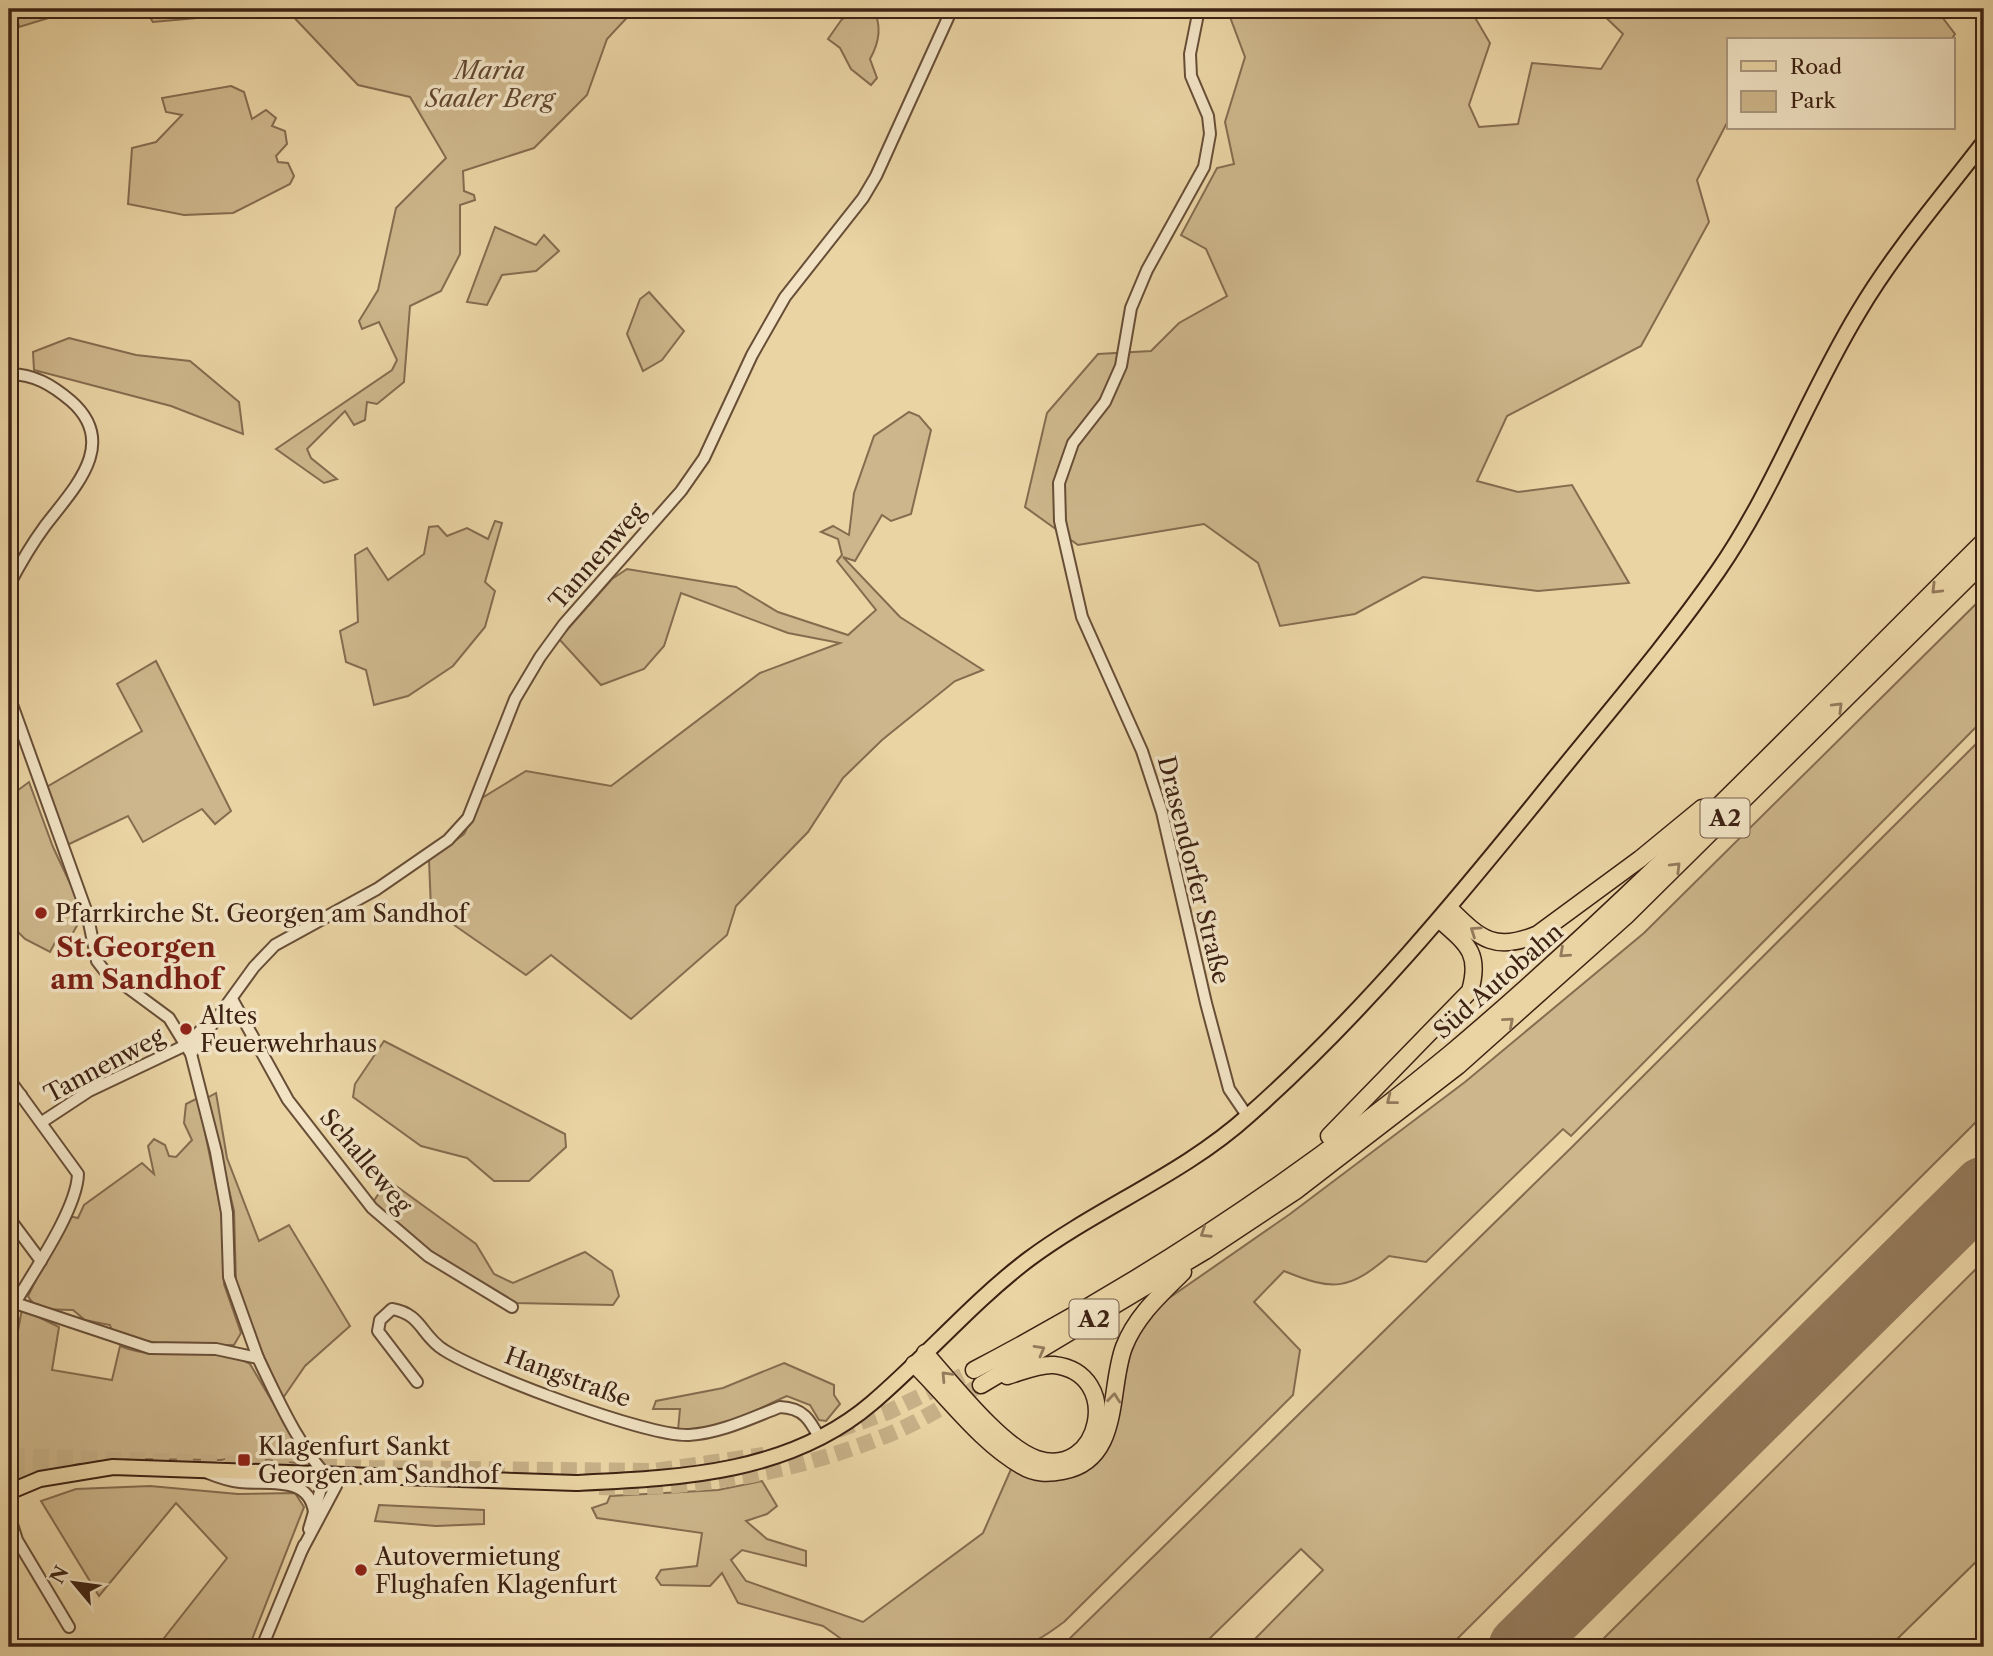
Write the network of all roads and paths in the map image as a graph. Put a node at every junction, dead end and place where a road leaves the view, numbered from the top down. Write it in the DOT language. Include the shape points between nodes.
graph roads {
  1 [pos="952,9"];
  2 [pos="1199,9"];
  3 [pos="1984,142"];
  4 [pos="9,374"];
  5 [pos="1984,541"];
  6 [pos="1984,562"];
  7 [pos="9,585"];
  8 [pos="9,696"];
  9 [pos="1752,771"];
  10 [pos="1445,914"];
  11 [pos="232,999"];
  12 [pos="188,1050"];
  13 [pos="9,1079"];
  14 [pos="21,1095"];
  15 [pos="9,1103"];
  16 [pos="1248,1117"];
  17 [pos="42,1122"];
  18 [pos="1303,1167"];
  19 [pos="9,1218"];
  20 [pos="1205,1251"];
  21 [pos="41,1261"];
  22 [pos="12,1302"];
  23 [pos="512,1307"];
  24 [pos="258,1358"];
  25 [pos="919,1358"];
  26 [pos="978,1378"];
  27 [pos="417,1382"];
  28 [pos="820,1439"];
  29 [pos="198,1469"];
  30 [pos="326,1475"];
  31 [pos="9,1492"];
  32 [pos="314,1513"];
  33 [pos="9,1515"];
  34 [pos="302,1550"];
  35 [pos="69,1627"];
  36 [pos="262,1647"];
  1 -- 11 [label="street, Tannenweg" via="876,176 785,296 704,458 540,657 515,699 468,818 448,840 377,888 275,945"];
  2 -- 16 [label="street, Drasendorfer Straße" via="1190,54 1191,76 1208,116 1210,150 1131,308 1121,366 1105,402 1073,443 1059,483 1060,521 1082,617 1142,751 1163,812 1229,1089"];
  3 -- 10 [label="main road" via="1896,255 1856,315 1763,498 1719,570"];
  4 -- 7 [label="street" via="24,374 59,391 82,414 93,440 76,489 25,553"];
  5 -- 9 [label="highway, Süd Autobahn / A2, one-way"];
  20 -- 6 [label="highway, Süd Autobahn / A2, one-way" via="1297,1190 1396,1115 1544,991 1626,916"];
  8 -- 12 [label="street" via="87,913 97,961 169,1018"];
  9 -- 10 [label="highway, one-way" via="1640,859 1519,943 1500,944"];
  9 -- 18 [label="highway, Süd Autobahn / A2, one-way" via="1515,998"];
  10 -- 16 [label="main road"];
  10 -- 18 [label="highway" via="1472,953 1476,969 1470,991"];
  11 -- 12 [label="street, Tannenweg"];
  11 -- 23 [label="street, Schalleweg" via="288,1100 372,1208 428,1256"];
  12 -- 17 [label="street, Tannenweg" via="89,1091"];
  12 -- 24 [label="street" via="216,1152 227,1213 229,1276"];
  13 -- 14 [label="street"];
  14 -- 15 [label="street"];
  14 -- 17 [label="street"];
  16 -- 25 [label="main road" via="1033,1256"];
  17 -- 21 [label="street" via="78,1174 77,1189"];
  18 -- 26 [label="highway, Süd Autobahn / A2, one-way"];
  19 -- 21 [label="street"];
  25 -- 20 [label="highway, one-way" via="993,1444 1022,1467 1036,1472 1069,1470 1093,1455 1107,1432 1118,1367 1136,1324"];
  26 -- 20 [label="highway, Süd Autobahn / A2, one-way"];
  21 -- 22 [label="street"];
  22 -- 24 [label="street" via="149,1348 216,1349"];
  24 -- 30 [label="street" via="287,1417"];
  26 -- 25 [label="highway, one-way" via="1052,1365 1072,1370 1093,1392 1097,1426 1083,1449 1070,1458 1038,1460 1000,1434"];
  25 -- 28 [label="main road" via="870,1405"];
  27 -- 28 [label="street, Hangstraße" via="378,1331 380,1320 392,1309 407,1312 442,1350 521,1385 633,1423 690,1435 718,1431 791,1407 807,1416"];
  28 -- 30 [label="main road" via="765,1462 638,1480 576,1483"];
  29 -- 30 [label="main road"];
  29 -- 31 [label="main road" via="113,1467 40,1479"];
  29 -- 32 [label="street" via="239,1482 295,1485 308,1494"];
  30 -- 32 [label="street"];
  30 -- 34 [label="street" via="337,1486"];
  32 -- 34 [label="street"];
  33 -- 35 [label="street"];
  34 -- 36 [label="street"];
}
